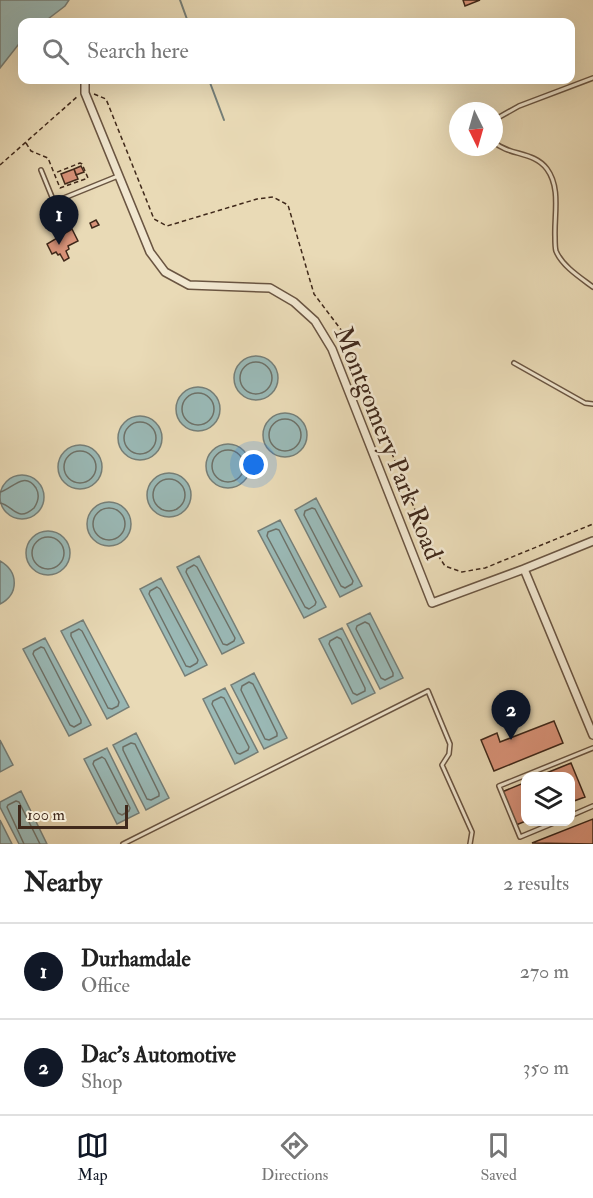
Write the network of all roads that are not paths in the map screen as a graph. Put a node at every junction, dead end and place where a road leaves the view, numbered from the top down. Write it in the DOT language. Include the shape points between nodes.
graph roads {
  1 [pos="593,78"];
  2 [pos="85,84"];
  3 [pos="503,115"];
  4 [pos="503,147"];
  5 [pos="41,170"];
  6 [pos="119,176"];
  7 [pos="593,287"];
  8 [pos="514,363"];
  9 [pos="593,404"];
  10 [pos="593,541"];
  11 [pos="524,569"];
  12 [pos="593,735"];
  13 [pos="593,748"];
  14 [pos="593,806"];
  15 [pos="575,814"];
  16 [pos="546,826"];
  17 [pos="520,837"];
  18 [pos="123,844"];
  19 [pos="470,844"];
  20 [pos="523,844"];
  1 -- 3 [label="lane"];
  2 -- 6 [label="street, Montgomery Park Road" via="85,93"];
  4 -- 7 [label="lane" via="530,156 546,167 554,180 556,251"];
  5 -- 6 [label="lane" via="54,202"];
  6 -- 11 [label="street, Montgomery Park Road" via="150,252 165,272 189,285 270,288 315,321 332,349 432,603"];
  8 -- 9 [label="lane"];
  10 -- 11 [label="street, Montgomery Park Road"];
  11 -- 12 [label="street"];
  13 -- 17 [label="lane" via="499,786"];
  14 -- 15 [label="lane"];
  16 -- 17 [label="lane"];
  17 -- 20 [label="lane"];
  18 -- 19 [label="lane" via="428,691 450,744 442,765 472,832"];
}
